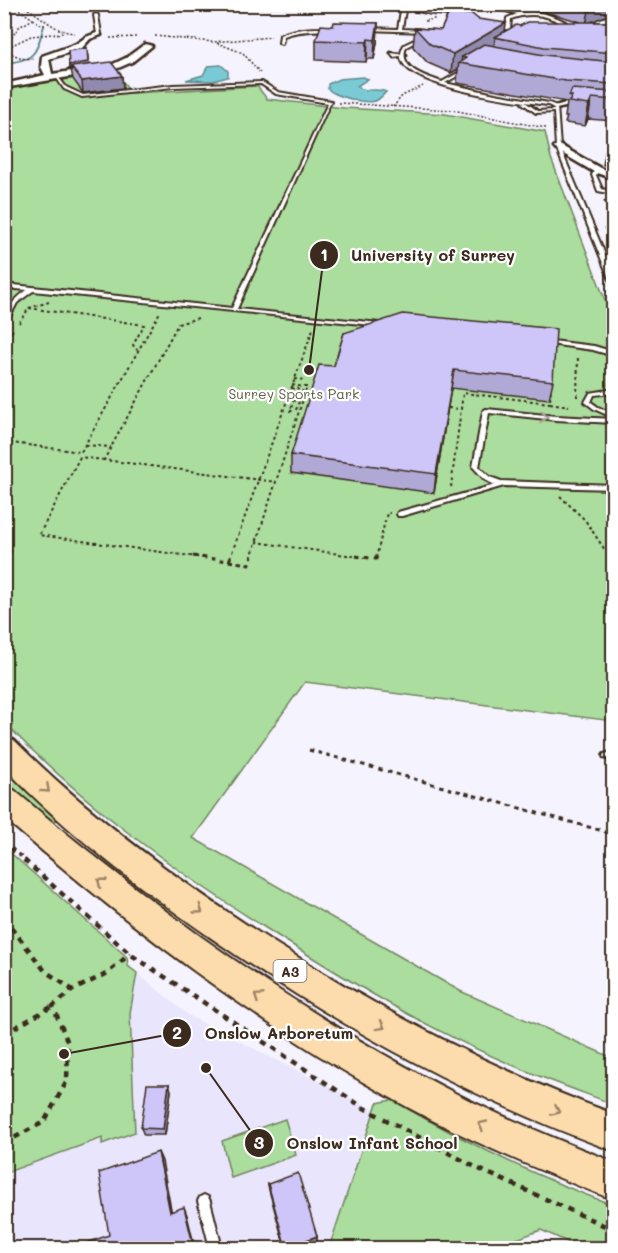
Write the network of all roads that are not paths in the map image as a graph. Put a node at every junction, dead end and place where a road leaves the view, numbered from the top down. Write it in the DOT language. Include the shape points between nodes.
graph roads {
  1 [pos="404,4"];
  2 [pos="482,4"];
  3 [pos="520,14"];
  4 [pos="96,15"];
  5 [pos="331,29"];
  6 [pos="365,29"];
  7 [pos="400,29"];
  8 [pos="498,29"];
  9 [pos="509,29"];
  10 [pos="563,31"];
  11 [pos="434,33"];
  12 [pos="99,34"];
  13 [pos="428,35"];
  14 [pos="511,35"];
  15 [pos="281,43"];
  16 [pos="148,46"];
  17 [pos="470,67"];
  18 [pos="52,76"];
  19 [pos="442,83"];
  20 [pos="4,86"];
  21 [pos="509,97"];
  22 [pos="539,103"];
  23 [pos="531,106"];
  24 [pos="555,109"];
  25 [pos="614,109"];
  26 [pos="542,113"];
  27 [pos="556,125"];
  28 [pos="558,147"];
  29 [pos="597,170"];
  30 [pos="614,176"];
  31 [pos="614,193"];
  32 [pos="614,283"];
  33 [pos="4,286"];
  34 [pos="32,289"];
  35 [pos="232,308"];
  36 [pos="4,322"];
  37 [pos="386,325"];
  38 [pos="536,341"];
  39 [pos="614,354"];
  40 [pos="614,391"];
  41 [pos="614,416"];
  42 [pos="614,421"];
  43 [pos="501,485"];
  44 [pos="614,487"];
  45 [pos="400,514"];
  46 [pos="4,748"];
  47 [pos="4,799"];
  48 [pos="614,1133"];
  49 [pos="614,1181"];
  50 [pos="204,1201"];
  51 [pos="216,1248"];
  1 -- 7 [label="lane"];
  2 -- 3 [label="lane"];
  3 -- 9 [label="lane" via="509,18"];
  3 -- 10 [label="lane" via="542,14 571,27"];
  4 -- 12 [label="lane"];
  5 -- 15 [label="lane" via="282,35"];
  6 -- 7 [label="lane"];
  7 -- 11 [label="lane"];
  8 -- 9 [label="lane"];
  9 -- 14 [label="lane"];
  12 -- 18 [label="street" via="79,46 45,57 45,67"];
  13 -- 19 [label="lane" via="408,44 398,55 413,71"];
  16 -- 18 [label="street" via="113,67"];
  17 -- 19 [label="lane"];
  18 -- 20 [label="street"];
  18 -- 35 [label="lane" via="71,92 87,96 173,86 262,83 277,93 330,102"];
  19 -- 21 [label="lane"];
  21 -- 22 [label="lane"];
  21 -- 23 [label="lane"];
  22 -- 23 [label="lane"];
  22 -- 24 [label="lane"];
  23 -- 26 [label="lane"];
  24 -- 25 [label="street" via="565,105"];
  24 -- 26 [label="lane"];
  24 -- 27 [label="lane"];
  26 -- 27 [label="lane"];
  27 -- 28 [label="lane"];
  28 -- 29 [label="street"];
  28 -- 32 [label="lane"];
  29 -- 30 [label="street"];
  29 -- 31 [label="lane" via="594,175 600,190"];
  33 -- 34 [label="lane"];
  34 -- 35 [label="lane"];
  34 -- 36 [label="lane" via="15,302"];
  35 -- 37 [label="lane"];
  38 -- 39 [label="lane"];
  40 -- 41 [label="lane" via="592,394 588,402"];
  43 -- 42 [label="lane, one-way" via="486,479 476,466 486,411"];
  43 -- 44 [label="lane"];
  43 -- 45 [label="lane"];
  46 -- 48 [label="highway, A3, one-way" via="137,866 308,984 435,1056 578,1121"];
  49 -- 47 [label="highway, A3, one-way" via="445,1107 290,1019 122,900"];
  50 -- 51 [label="lane"];
}
